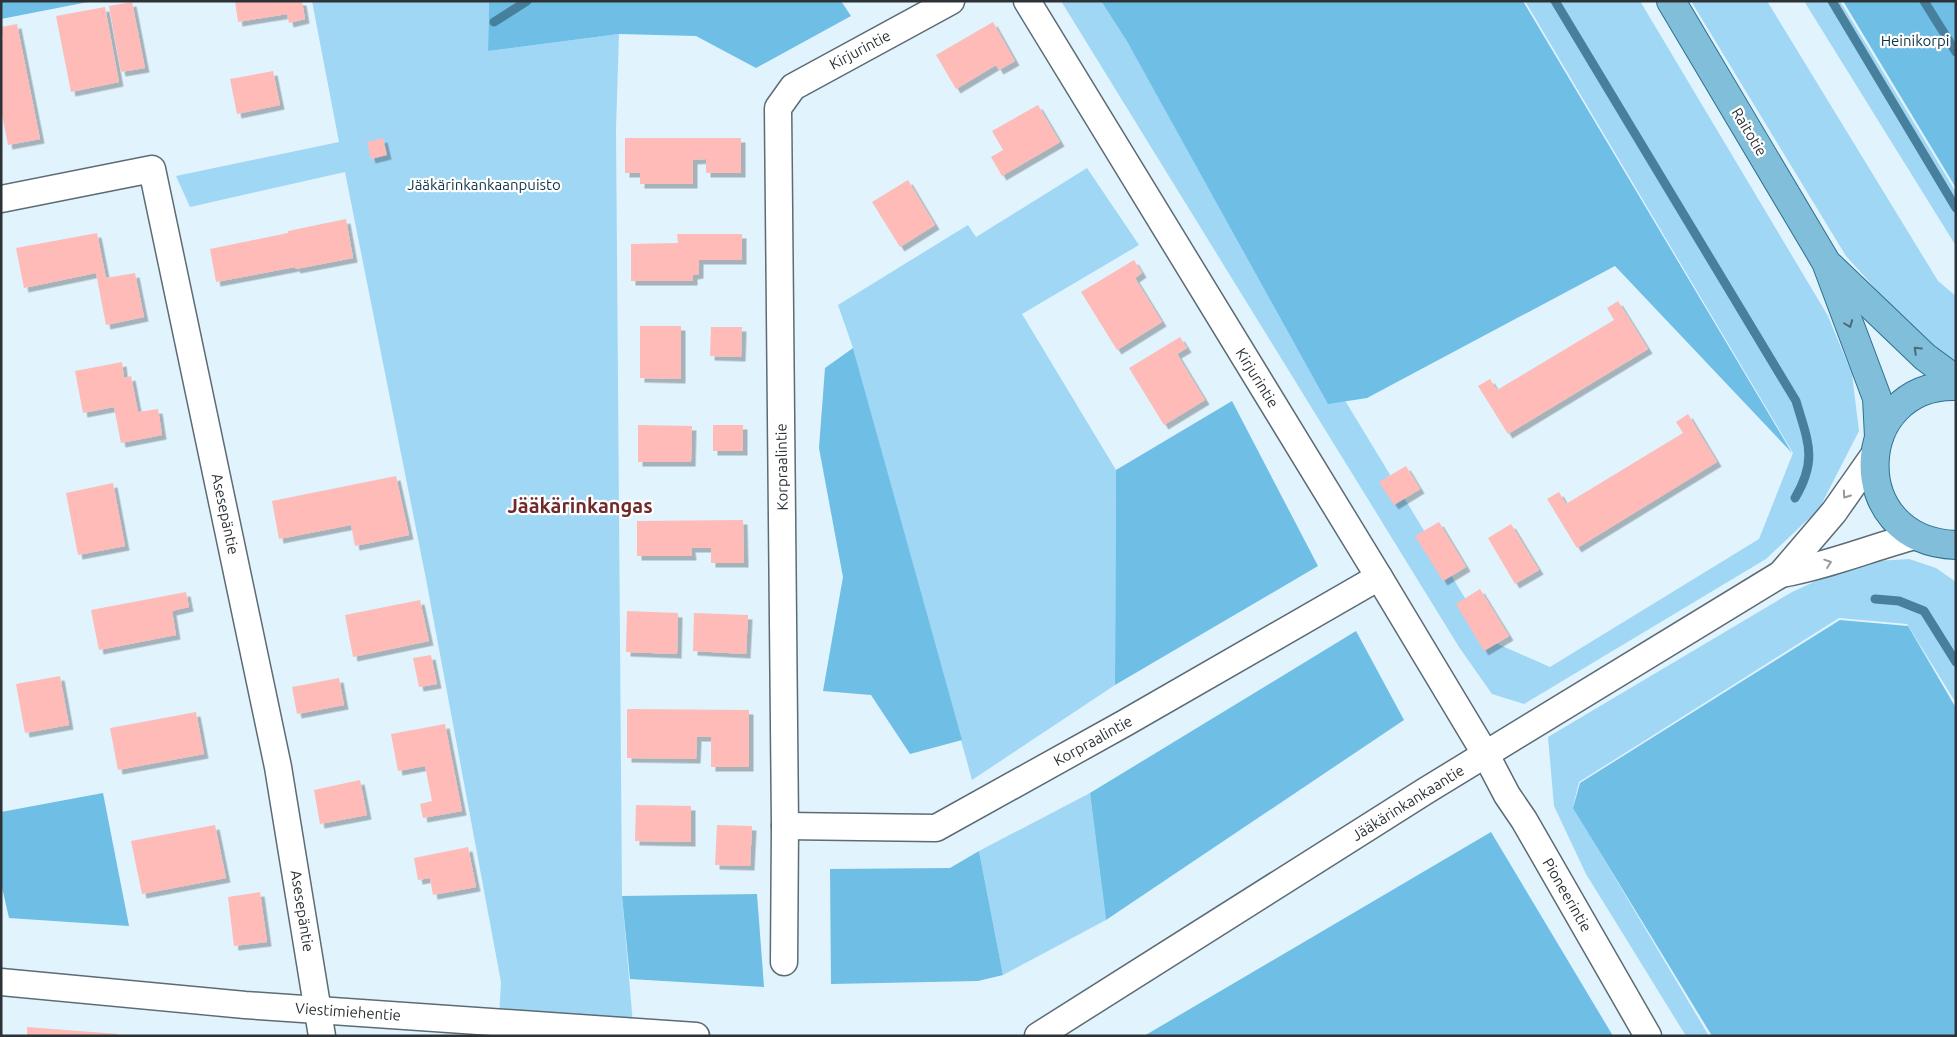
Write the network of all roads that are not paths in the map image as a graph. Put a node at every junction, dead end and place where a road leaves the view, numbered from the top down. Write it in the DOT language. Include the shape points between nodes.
graph roads {
  1 [pos="951,1"];
  2 [pos="1026,1"];
  3 [pos="1671,1"];
  4 [pos="778,108"];
  5 [pos="1,199"];
  6 [pos="1826,262"];
  7 [pos="1956,380"];
  8 [pos="1956,386"];
  9 [pos="1877,446"];
  10 [pos="1935,541"];
  11 [pos="1956,563"];
  12 [pos="1780,574"];
  13 [pos="1379,577"];
  14 [pos="1486,755"];
  15 [pos="785,826"];
  16 [pos="784,962"];
  17 [pos="1,982"];
  18 [pos="318,1010"];
  19 [pos="322,1036"];
  20 [pos="696,1036"];
  21 [pos="1038,1036"];
  22 [pos="1648,1036"];
  1 -- 4 [label="street, Kirjurintie" via="793,87"];
  2 -- 13 [label="street, Kirjurintie"];
  3 -- 6 [label="main road, Raitotie"];
  4 -- 15 [label="street, Korpraalintie"];
  5 -- 18 [label="street, Asesepäntie" via="152,169 278,766"];
  7 -- 6 [label="main road, Raitotie, one-way" via="1925,358"];
  6 -- 9 [label="main road, Raitotie, one-way" via="1877,398"];
  8 -- 9 [label="main road" via="1930,389 1899,408 1887,421"];
  9 -- 10 [label="main road, Raitotie" via="1874,473 1885,507 1898,523"];
  9 -- 12 [label="street, Jääkärinkankaantie, one-way" via="1834,512"];
  10 -- 11 [label="main road, Raitotie"];
  12 -- 10 [label="street, Jääkärinkankaantie, one-way" via="1813,568 1883,544"];
  12 -- 14 [label="street, Jääkärinkankaantie"];
  13 -- 14 [label="street, Kirjurintie"];
  13 -- 15 [label="street, Korpraalintie" via="936,828"];
  14 -- 21 [label="street, Jääkärinkankaantie"];
  14 -- 22 [label="street, Pioneerintie"];
  15 -- 16 [label="street, Korpraalintie"];
  17 -- 18 [label="street, Viestimiehentie"];
  18 -- 19 [label="street"];
  18 -- 20 [label="street, Viestimiehentie"];
}
